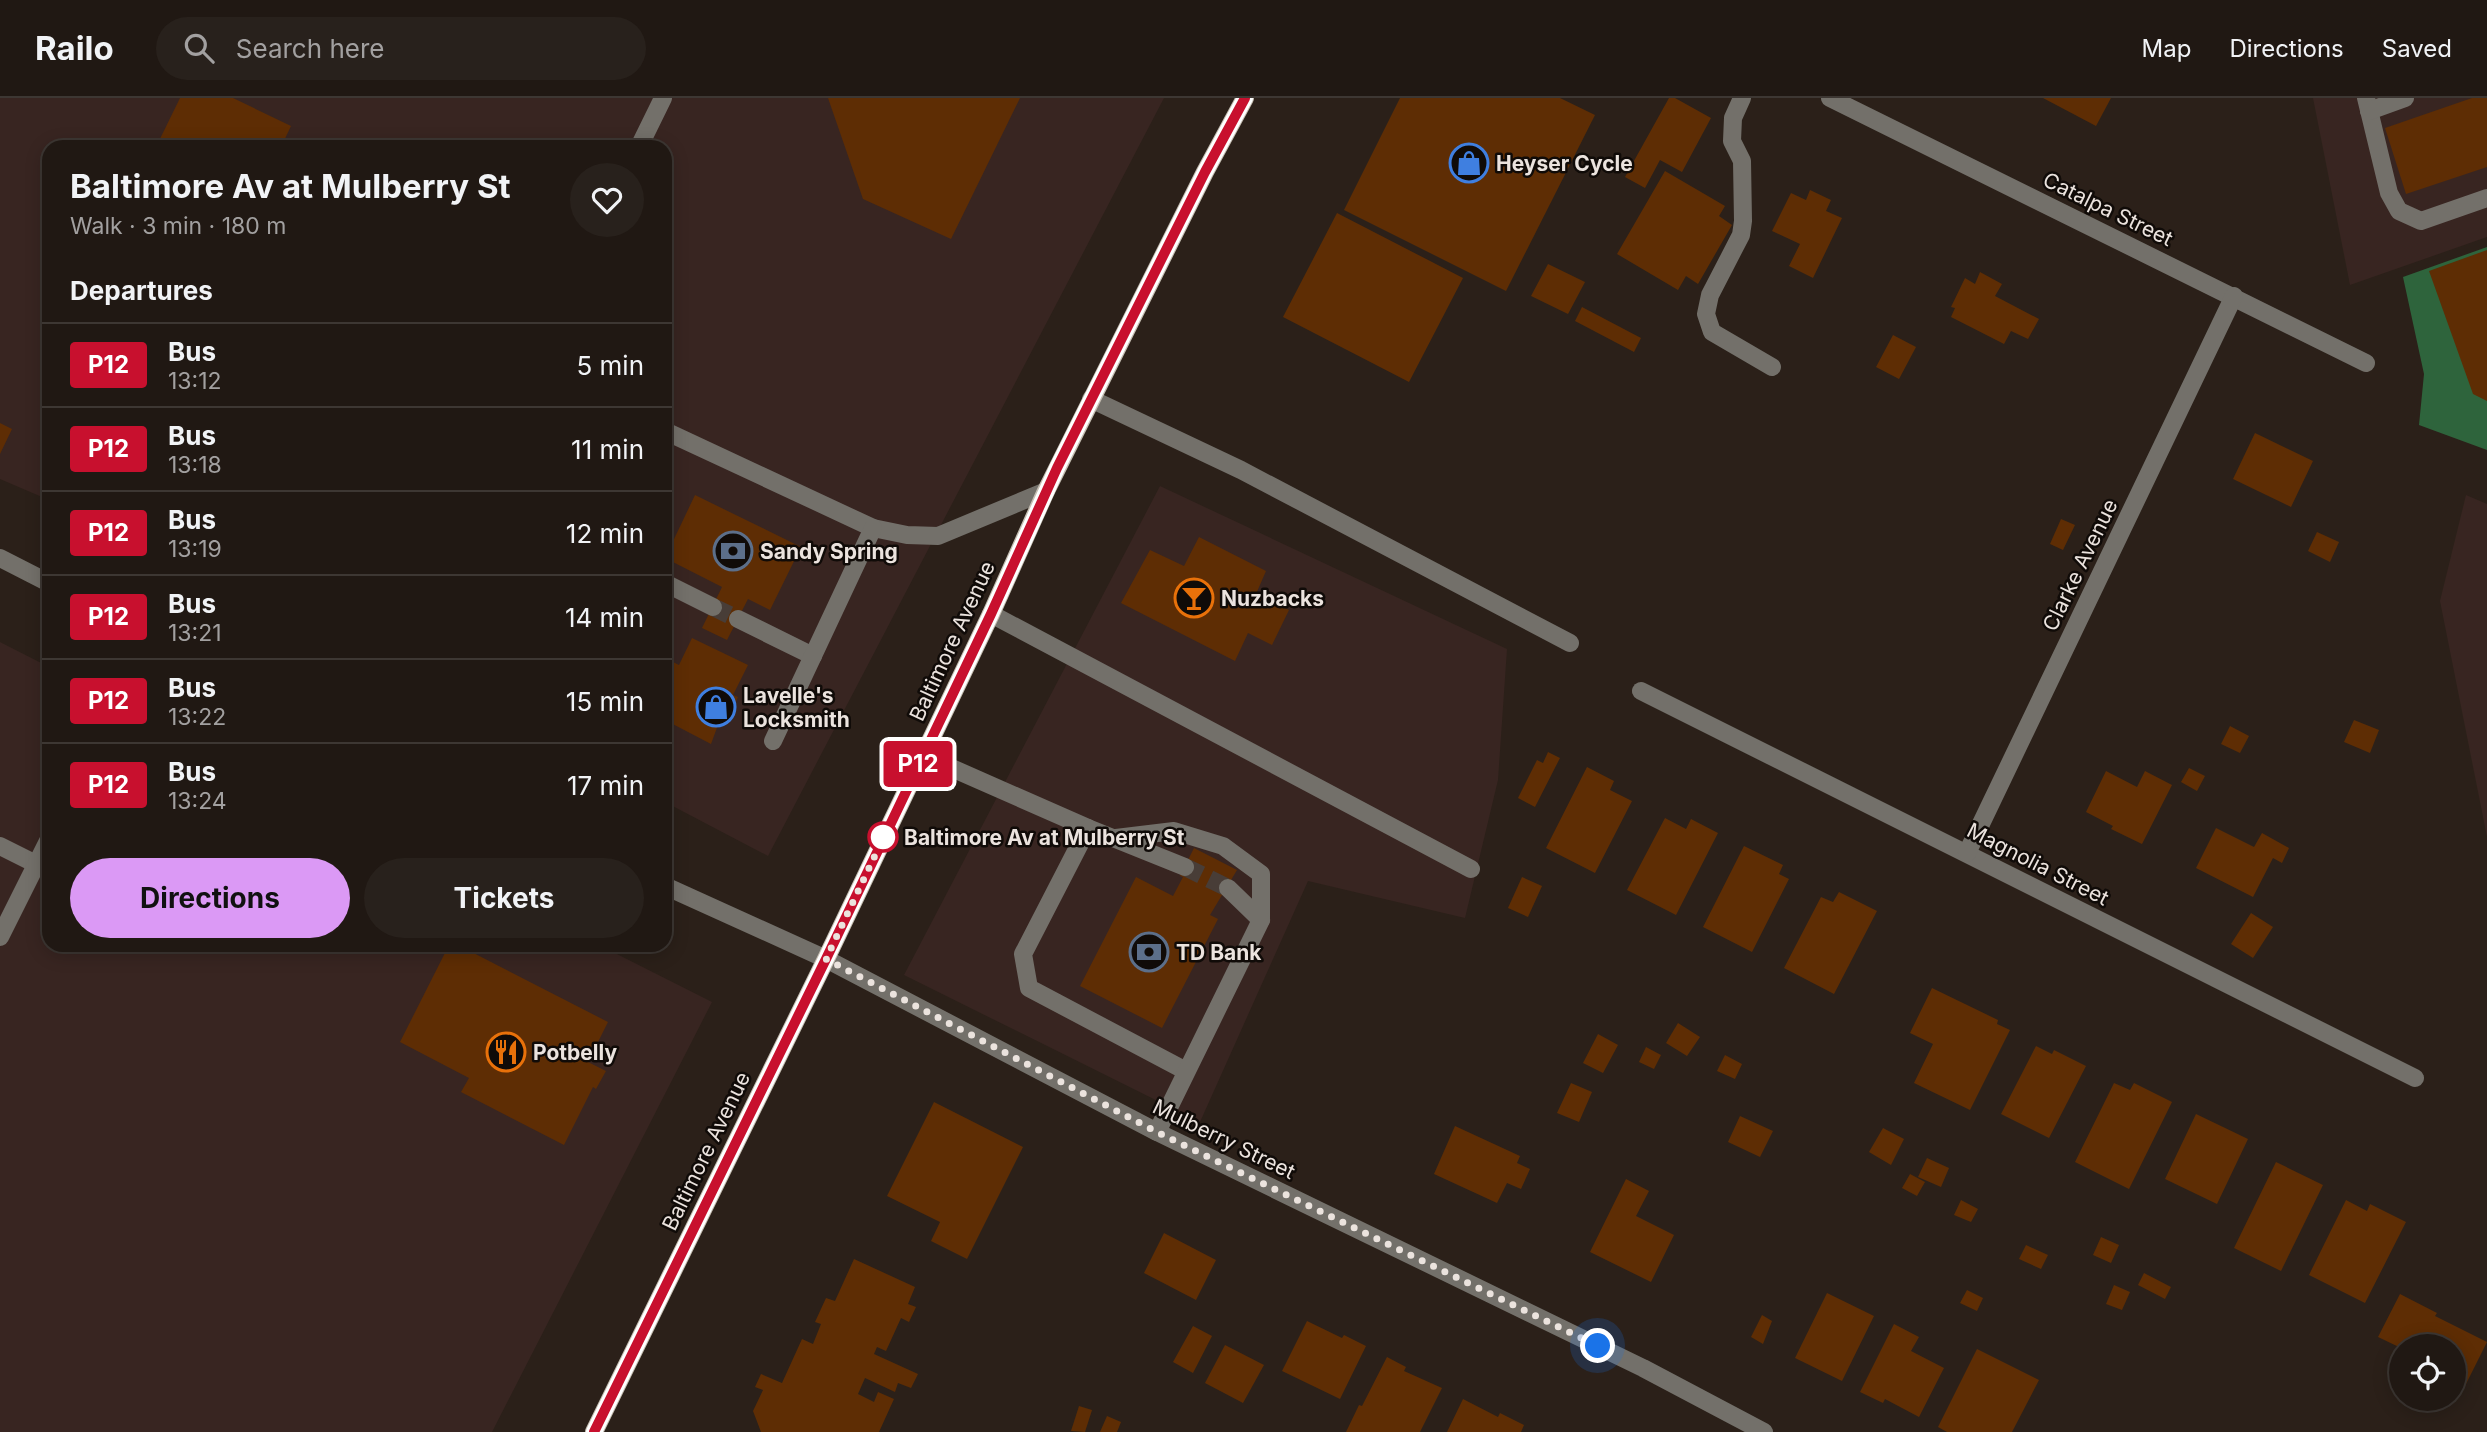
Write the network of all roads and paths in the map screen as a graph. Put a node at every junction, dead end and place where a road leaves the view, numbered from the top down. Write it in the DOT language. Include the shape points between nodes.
graph roads {
  1 [pos="663,98"];
  2 [pos="1245,98"];
  3 [pos="1742,98"];
  4 [pos="1830,98"];
  5 [pos="2405,98"];
  6 [pos="2367,104"];
  7 [pos="642,140"];
  8 [pos="2487,198"];
  9 [pos="2234,296"];
  10 [pos="2366,363"];
  11 [pos="1772,367"];
  12 [pos="1091,399"];
  13 [pos="672,434"];
  14 [pos="1046,491"];
  15 [pos="873,528"];
  16 [pos="0,558"];
  17 [pos="42,579"];
  18 [pos="672,586"];
  19 [pos="713,607"];
  20 [pos="991,614"];
  21 [pos="738,619"];
  22 [pos="1570,643"];
  23 [pos="813,656"];
  24 [pos="1641,691"];
  25 [pos="773,741"];
  26 [pos="922,755"];
  27 [pos="1088,828"];
  28 [pos="1114,839"];
  29 [pos="0,846"];
  30 [pos="42,852"];
  31 [pos="1967,853"];
  32 [pos="36,864"];
  33 [pos="1185,867"];
  34 [pos="1471,869"];
  35 [pos="1228,888"];
  36 [pos="672,889"];
  37 [pos="1261,920"];
  38 [pos="0,937"];
  39 [pos="826,959"];
  40 [pos="1186,1071"];
  41 [pos="2415,1078"];
  42 [pos="1157,1132"];
  43 [pos="593,1432"];
  44 [pos="1764,1432"];
  1 -- 7 [label="street"];
  2 -- 12 [label="main road, Baltimore Avenue"];
  3 -- 11 [label="street" via="1733,118 1732,141 1742,161 1741,235 1710,295 1706,314 1712,332"];
  4 -- 9 [label="street, Catalpa Street"];
  5 -- 6 [label="street"];
  6 -- 8 [label="street" via="2389,193 2399,211 2421,221"];
  9 -- 10 [label="street, Catalpa Street"];
  9 -- 31 [label="street, Clarke Avenue"];
  12 -- 14 [label="main road, Baltimore Avenue"];
  12 -- 22 [label="street" via="1241,470"];
  13 -- 15 [label="street"];
  14 -- 15 [label="street" via="938,536"];
  14 -- 20 [label="main road, Baltimore Avenue"];
  15 -- 23 [label="street"];
  16 -- 17 [label="street"];
  18 -- 19 [label="street"];
  20 -- 26 [label="main road, Baltimore Avenue"];
  20 -- 34 [label="street"];
  21 -- 23 [label="street"];
  23 -- 25 [label="street"];
  24 -- 31 [label="street, Magnolia Street"];
  26 -- 27 [label="street"];
  26 -- 39 [label="main road, Baltimore Avenue"];
  27 -- 28 [label="street"];
  27 -- 40 [label="street" via="1023,954 1030,988"];
  28 -- 33 [label="street"];
  28 -- 37 [label="street" via="1174,831 1223,846 1261,874"];
  29 -- 32 [label="street"];
  30 -- 32 [label="street"];
  31 -- 41 [label="street, Magnolia Street"];
  32 -- 38 [label="street"];
  35 -- 37 [label="street"];
  36 -- 39 [label="street, Mulberry Street"];
  37 -- 40 [label="street"];
  39 -- 42 [label="street, Mulberry Street"];
  39 -- 43 [label="main road, Baltimore Avenue"];
  40 -- 42 [label="street"];
  42 -- 44 [label="street, Mulberry Street" via="1643,1368"];
}
